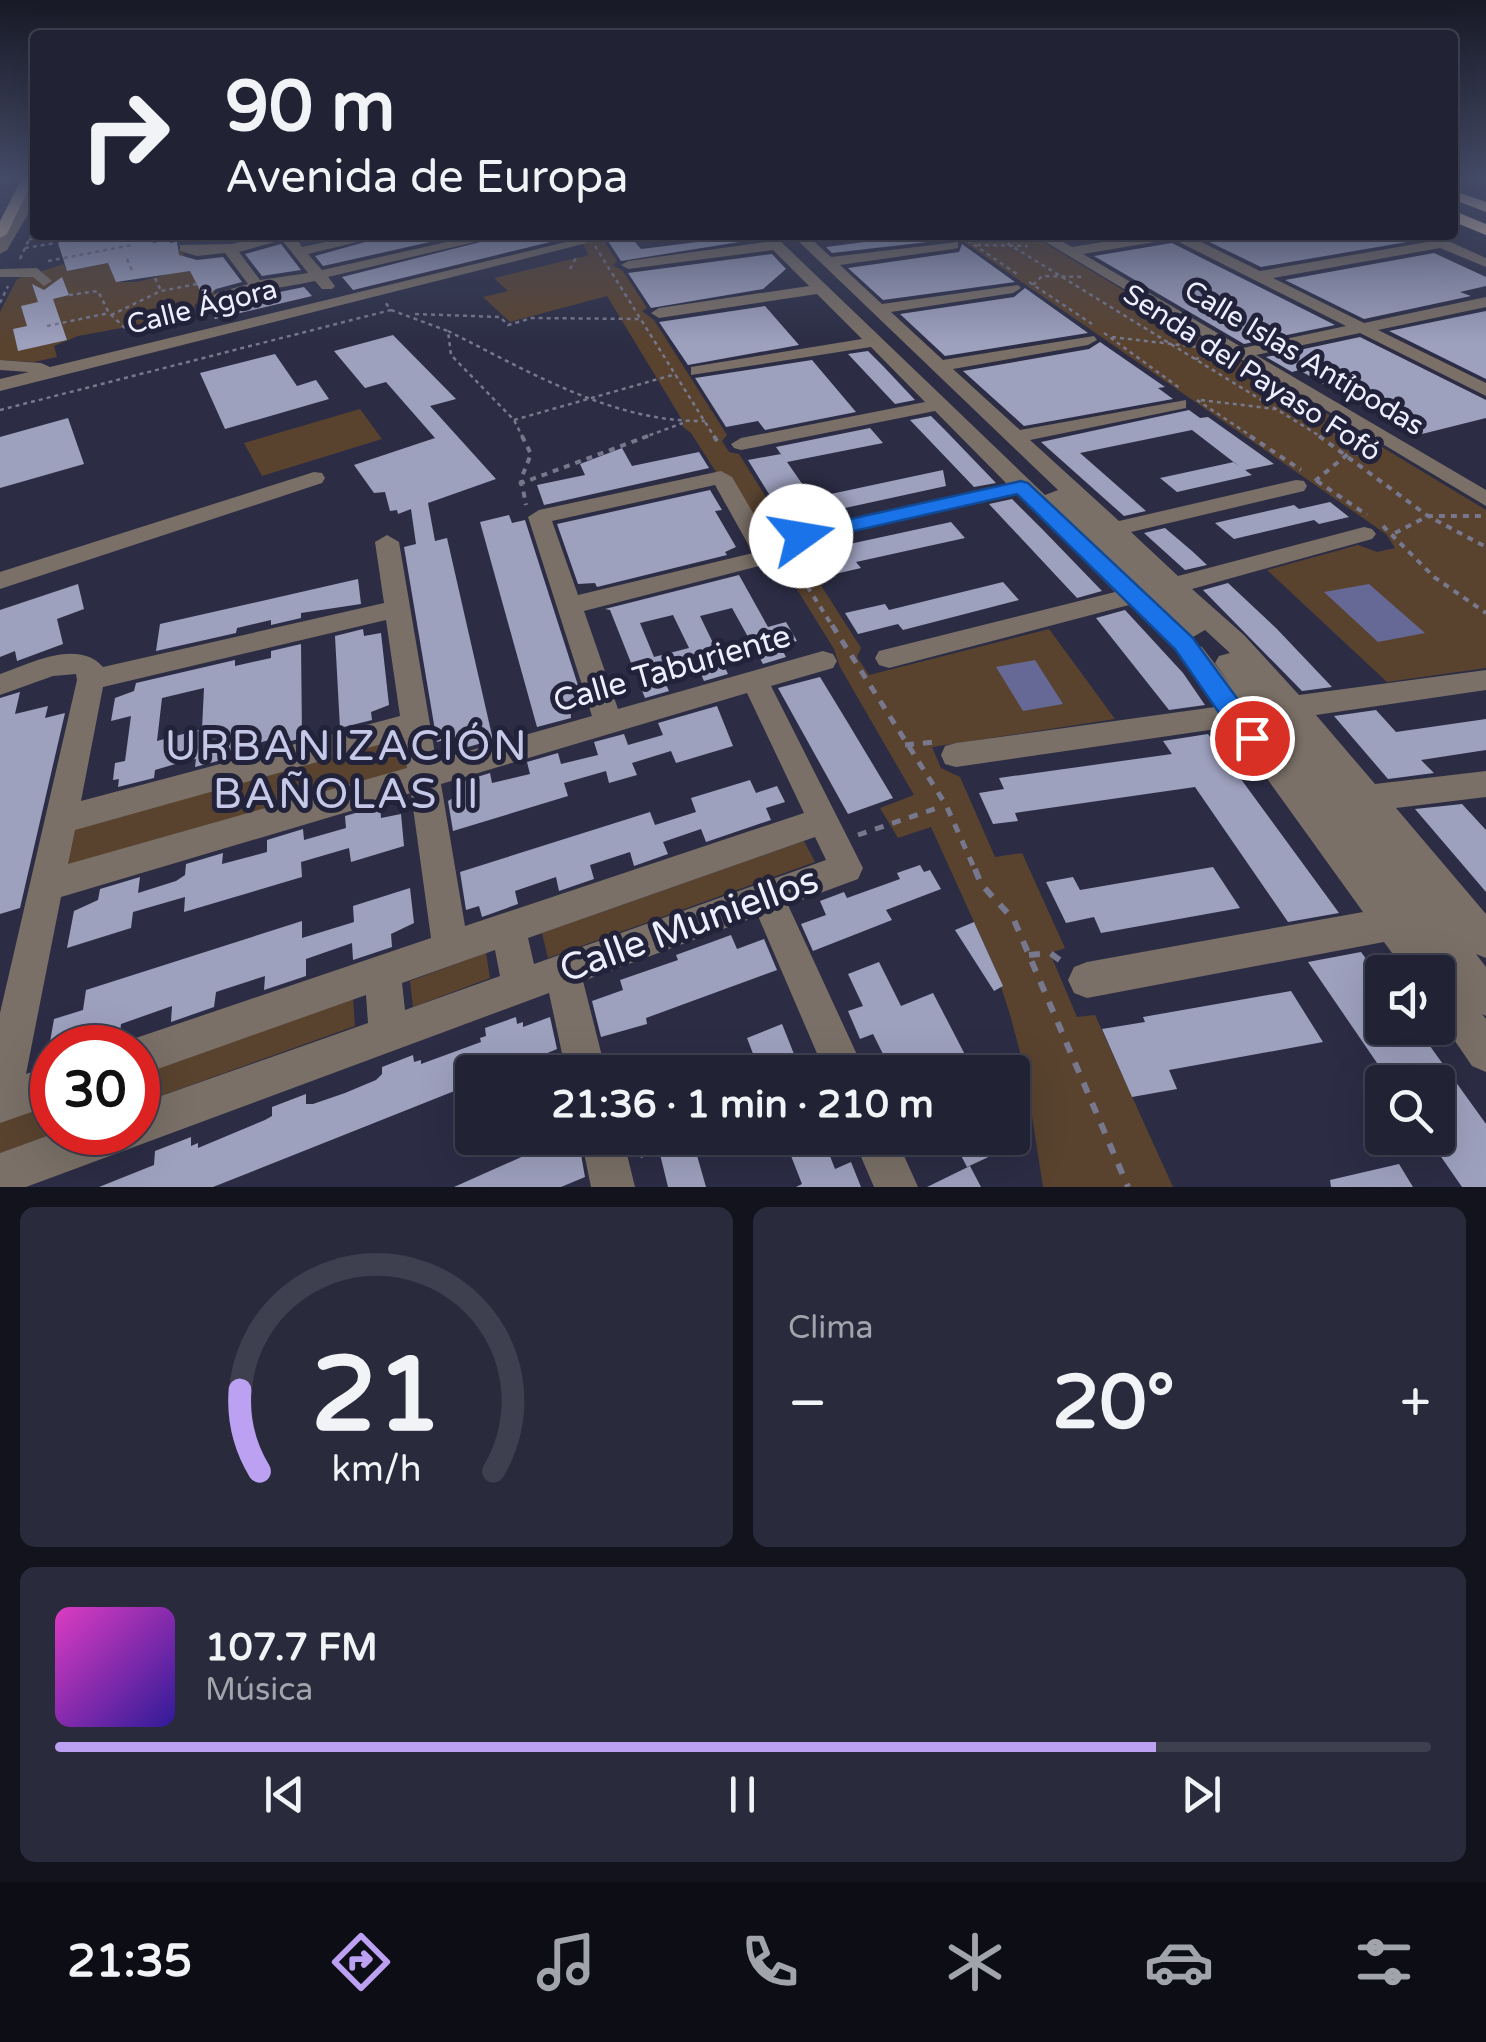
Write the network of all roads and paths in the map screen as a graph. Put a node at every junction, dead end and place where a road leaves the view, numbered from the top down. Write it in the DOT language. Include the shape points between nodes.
graph roads {
  1 [pos="30,239"];
  2 [pos="39,240"];
  3 [pos="266,240"];
  4 [pos="290,240"];
  5 [pos="356,240"];
  6 [pos="475,240"];
  7 [pos="573,240"];
  8 [pos="582,240"];
  9 [pos="957,240"];
  10 [pos="1001,240"];
  11 [pos="1108,240"];
  12 [pos="1185,240"];
  13 [pos="1435,240"];
  14 [pos="56,242"];
  15 [pos="1,243"];
  16 [pos="1442,243"];
  17 [pos="1056,244"];
  18 [pos="790,245"];
  19 [pos="974,245"];
  20 [pos="75,246"];
  21 [pos="131,246"];
  22 [pos="1010,246"];
  23 [pos="185,248"];
  24 [pos="234,248"];
  25 [pos="298,252"];
  26 [pos="77,256"];
  27 [pos="128,259"];
  28 [pos="47,262"];
  29 [pos="1486,263"];
  30 [pos="628,266"];
  31 [pos="133,272"];
  32 [pos="1105,272"];
  33 [pos="0,273"];
  34 [pos="317,276"];
  35 [pos="1257,276"];
  36 [pos="826,277"];
  37 [pos="156,278"];
  38 [pos="1069,279"];
  39 [pos="44,281"];
  40 [pos="197,284"];
  41 [pos="1034,285"];
  42 [pos="259,286"];
  43 [pos="1013,288"];
  44 [pos="160,291"];
  45 [pos="69,296"];
  46 [pos="1486,302"];
  47 [pos="351,307"];
  48 [pos="841,309"];
  49 [pos="204,310"];
  50 [pos="391,310"];
  51 [pos="872,312"];
  52 [pos="403,313"];
  53 [pos="660,313"];
  54 [pos="110,314"];
  55 [pos="641,319"];
  56 [pos="47,326"];
  57 [pos="125,328"];
  58 [pos="1362,328"];
  59 [pos="448,331"];
  60 [pos="1110,337"];
  61 [pos="889,338"];
  62 [pos="1088,340"];
  63 [pos="1170,344"];
  64 [pos="1234,352"];
  65 [pos="940,366"];
  66 [pos="697,371"];
  67 [pos="676,374"];
  68 [pos="5,380"];
  69 [pos="1486,390"];
  70 [pos="941,399"];
  71 [pos="1320,399"];
  72 [pos="596,400"];
  73 [pos="977,400"];
  74 [pos="1188,402"];
  75 [pos="1275,409"];
  76 [pos="514,420"];
  77 [pos="705,422"];
  78 [pos="683,423"];
  79 [pos="976,442"];
  80 [pos="1392,443"];
  81 [pos="1012,444"];
  82 [pos="1348,454"];
  83 [pos="730,459"];
  84 [pos="314,478"];
  85 [pos="1305,479"];
  86 [pos="1052,482"];
  87 [pos="518,484"];
  88 [pos="1021,487"];
  89 [pos="1486,499"];
  90 [pos="1428,516"];
  91 [pos="1486,516"];
  92 [pos="539,517"];
  93 [pos="1116,529"];
  94 [pos="1082,534"];
  95 [pos="1364,534"];
  96 [pos="1395,534"];
  97 [pos="790,538"];
  98 [pos="387,542"];
  99 [pos="1486,547"];
  100 [pos="0,581"];
  101 [pos="1176,585"];
  102 [pos="1131,596"];
  103 [pos="569,606"];
  104 [pos="399,608"];
  105 [pos="1486,612"];
  106 [pos="1189,642"];
  107 [pos="1230,648"];
  108 [pos="836,658"];
  109 [pos="889,658"];
  110 [pos="91,680"];
  111 [pos="1486,680"];
  112 [pos="755,681"];
  113 [pos="0,685"];
  114 [pos="1294,707"];
  115 [pos="1234,715"];
  116 [pos="417,723"];
  117 [pos="609,724"];
  118 [pos="956,755"];
  119 [pos="425,777"];
  120 [pos="1486,784"];
  121 [pos="1368,798"];
  122 [pos="946,806"];
  123 [pos="1321,806"];
  124 [pos="62,820"];
  125 [pos="829,831"];
  126 [pos="48,885"];
  127 [pos="767,896"];
  128 [pos="1453,900"];
  129 [pos="1392,924"];
  130 [pos="508,928"];
  131 [pos="1486,941"];
  132 [pos="451,948"];
  133 [pos="1029,955"];
  134 [pos="1432,955"];
  135 [pos="1434,955"];
  136 [pos="1437,955"];
  137 [pos="382,971"];
  138 [pos="562,971"];
  139 [pos="1455,973"];
  140 [pos="1087,980"];
  141 [pos="520,986"];
  142 [pos="1486,997"];
  143 [pos="1455,1009"];
  144 [pos="388,1034"];
  145 [pos="160,1048"];
  146 [pos="1486,1052"];
  147 [pos="582,1055"];
  148 [pos="837,1055"];
  149 [pos="30,1092"];
  150 [pos="0,1102"];
  151 [pos="160,1118"];
  152 [pos="55,1155"];
  153 [pos="606,1155"];
  154 [pos="882,1155"];
  155 [pos="0,1175"];
  156 [pos="613,1187"];
  157 [pos="896,1187"];
  158 [pos="1128,1187"];
  1 -- 15 [label="street"];
  2 -- 14 [label="path"];
  3 -- 24 [label="street"];
  4 -- 25 [label="street"];
  5 -- 25 [label="street"];
  6 -- 34 [label="street"];
  7 -- 47 [label="street, Calle Ágora"];
  8 -- 55 [label="path"];
  9 -- 19 [label="path"];
  9 -- 36 [label="street"];
  10 -- 22 [label="path, Senda del Payaso Fofó"];
  11 -- 17 [label="street"];
  12 -- 35 [label="street"];
  13 -- 16 [label="street"];
  16 -- 29 [label="street"];
  16 -- 35 [label="street"];
  17 -- 22 [label="path"];
  17 -- 32 [label="street, Calle Islas Antípodas"];
  18 -- 30 [label="street"];
  18 -- 36 [label="street"];
  19 -- 22 [label="path"];
  19 -- 41 [label="path"];
  20 -- 26 [label="path"];
  21 -- 26 [label="path"];
  22 -- 38 [label="path, Senda del Payaso Fofó"];
  23 -- 24 [label="street"];
  24 -- 42 [label="street"];
  25 -- 34 [label="street"];
  26 -- 28 [label="path"];
  27 -- 31 [label="path"];
  32 -- 38 [label="path"];
  32 -- 64 [label="street, Calle Islas Antípodas"];
  33 -- 39 [label="street" via="37,272"];
  34 -- 42 [label="street"];
  34 -- 47 [label="street"];
  35 -- 58 [label="street"];
  36 -- 48 [label="street"];
  36 -- 51 [label="street"];
  36 -- 51 [label="street" via="857,287"];
  36 -- 53 [label="street"];
  37 -- 44 [label="path"];
  38 -- 41 [label="path" via="1042,276"];
  38 -- 63 [label="path, Senda del Payaso Fofó"];
  40 -- 44 [label="path"];
  41 -- 43 [label="path"];
  41 -- 60 [label="path"];
  42 -- 49 [label="street"];
  43 -- 51 [label="street"];
  44 -- 54 [label="path"];
  45 -- 54 [label="path" via="98,291"];
  46 -- 58 [label="street"];
  47 -- 68 [label="street"];
  47 -- 68 [label="street, Calle Ágora"];
  48 -- 51 [label="street"];
  48 -- 61 [label="street"];
  50 -- 52 [label="path"];
  51 -- 61 [label="street"];
  52 -- 55 [label="path" via="500,318 508,325 532,318"];
  52 -- 59 [label="path"];
  54 -- 56 [label="path"];
  54 -- 57 [label="path"];
  55 -- 67 [label="path"];
  58 -- 64 [label="street"];
  58 -- 69 [label="street"];
  59 -- 72 [label="path"];
  59 -- 76 [label="path" via="451,355"];
  60 -- 62 [label="path"];
  60 -- 63 [label="path"];
  60 -- 74 [label="path"];
  61 -- 65 [label="street"];
  61 -- 66 [label="street"];
  61 -- 70 [label="street"];
  62 -- 65 [label="street"];
  63 -- 64 [label="path"];
  63 -- 75 [label="path, Senda del Payaso Fofó"];
  64 -- 71 [label="street, Calle Islas Antípodas"];
  65 -- 73 [label="street"];
  67 -- 72 [label="path"];
  67 -- 77 [label="path"];
  70 -- 73 [label="street"];
  70 -- 79 [label="street"];
  70 -- 81 [label="street"];
  70 -- 83 [label="street"];
  71 -- 75 [label="path"];
  71 -- 80 [label="street, Calle Islas Antípodas"];
  72 -- 76 [label="path"];
  72 -- 78 [label="path"];
  73 -- 81 [label="street"];
  74 -- 75 [label="path"];
  74 -- 81 [label="street"];
  74 -- 85 [label="path"];
  75 -- 82 [label="path, Senda del Payaso Fofó"];
  76 -- 87 [label="path" via="531,454"];
  77 -- 78 [label="path"];
  77 -- 83 [label="path"];
  78 -- 87 [label="path"];
  79 -- 81 [label="street"];
  79 -- 88 [label="street"];
  80 -- 82 [label="path" via="1389,452"];
  80 -- 89 [label="street, Calle Islas Antípodas"];
  81 -- 86 [label="street"];
  82 -- 85 [label="path"];
  82 -- 90 [label="path, Senda del Payaso Fofó"];
  83 -- 92 [label="street"];
  83 -- 103 [label="street" via="766,557"];
  84 -- 100 [label="street"];
  85 -- 93 [label="street"];
  85 -- 96 [label="path"];
  86 -- 93 [label="street"];
  86 -- 94 [label="street"];
  87 -- 92 [label="path" via="529,514"];
  88 -- 94 [label="street"];
  88 -- 97 [label="street"];
  90 -- 91 [label="path"];
  90 -- 96 [label="path"];
  90 -- 99 [label="path, Senda del Payaso Fofó"];
  92 -- 103 [label="street"];
  93 -- 101 [label="street"];
  94 -- 102 [label="street"];
  94 -- 106 [label="street"];
  95 -- 96 [label="path"];
  95 -- 101 [label="street"];
  96 -- 105 [label="path" via="1434,577"];
  97 -- 108 [label="path"];
  98 -- 104 [label="street"];
  101 -- 107 [label="street"];
  102 -- 106 [label="street"];
  102 -- 109 [label="street"];
  103 -- 117 [label="street"];
  104 -- 110 [label="street"];
  104 -- 116 [label="street"];
  106 -- 107 [label="street" via="1212,629"];
  106 -- 115 [label="street"];
  107 -- 114 [label="street"];
  107 -- 123 [label="street"];
  108 -- 109 [label="path"];
  108 -- 112 [label="street, Calle Taburiente"];
  108 -- 122 [label="path"];
  110 -- 113 [label="street" via="90,670 67,664"];
  110 -- 124 [label="street"];
  111 -- 114 [label="street"];
  112 -- 117 [label="street, Calle Taburiente"];
  112 -- 125 [label="street"];
  114 -- 121 [label="street"];
  115 -- 118 [label="street"];
  115 -- 123 [label="street"];
  116 -- 119 [label="street"];
  116 -- 124 [label="street"];
  117 -- 119 [label="street, Calle Taburiente"];
  119 -- 126 [label="street, Calle Taburiente"];
  119 -- 132 [label="street"];
  120 -- 121 [label="street"];
  121 -- 128 [label="street"];
  122 -- 125 [label="path"];
  122 -- 133 [label="path" via="981,884 1014,920"];
  123 -- 129 [label="street"];
  123 -- 135 [label="street"];
  124 -- 126 [label="street"];
  125 -- 127 [label="street, Calle Muniellos" via="846,868"];
  125 -- 130 [label="street, Calle Muniellos"];
  126 -- 150 [label="street"];
  127 -- 138 [label="street, Calle Muniellos"];
  127 -- 148 [label="street"];
  128 -- 131 [label="street"];
  128 -- 136 [label="street"];
  129 -- 134 [label="street"];
  129 -- 140 [label="street"];
  130 -- 132 [label="street, Calle Muniellos"];
  130 -- 141 [label="street"];
  132 -- 137 [label="street, Calle Muniellos"];
  133 -- 140 [label="path" via="1050,953"];
  133 -- 158 [label="path"];
  137 -- 144 [label="street"];
  137 -- 145 [label="street, Calle Muniellos"];
  138 -- 141 [label="street, Calle Muniellos"];
  138 -- 147 [label="street"];
  139 -- 142 [label="street"];
  141 -- 144 [label="street, Calle Muniellos"];
  143 -- 146 [label="street"];
  144 -- 151 [label="street, Calle Muniellos"];
  149 -- 150 [label="street"];
  152 -- 155 [label="street"];
  153 -- 156 [label="street"];
  154 -- 157 [label="street"];
}
